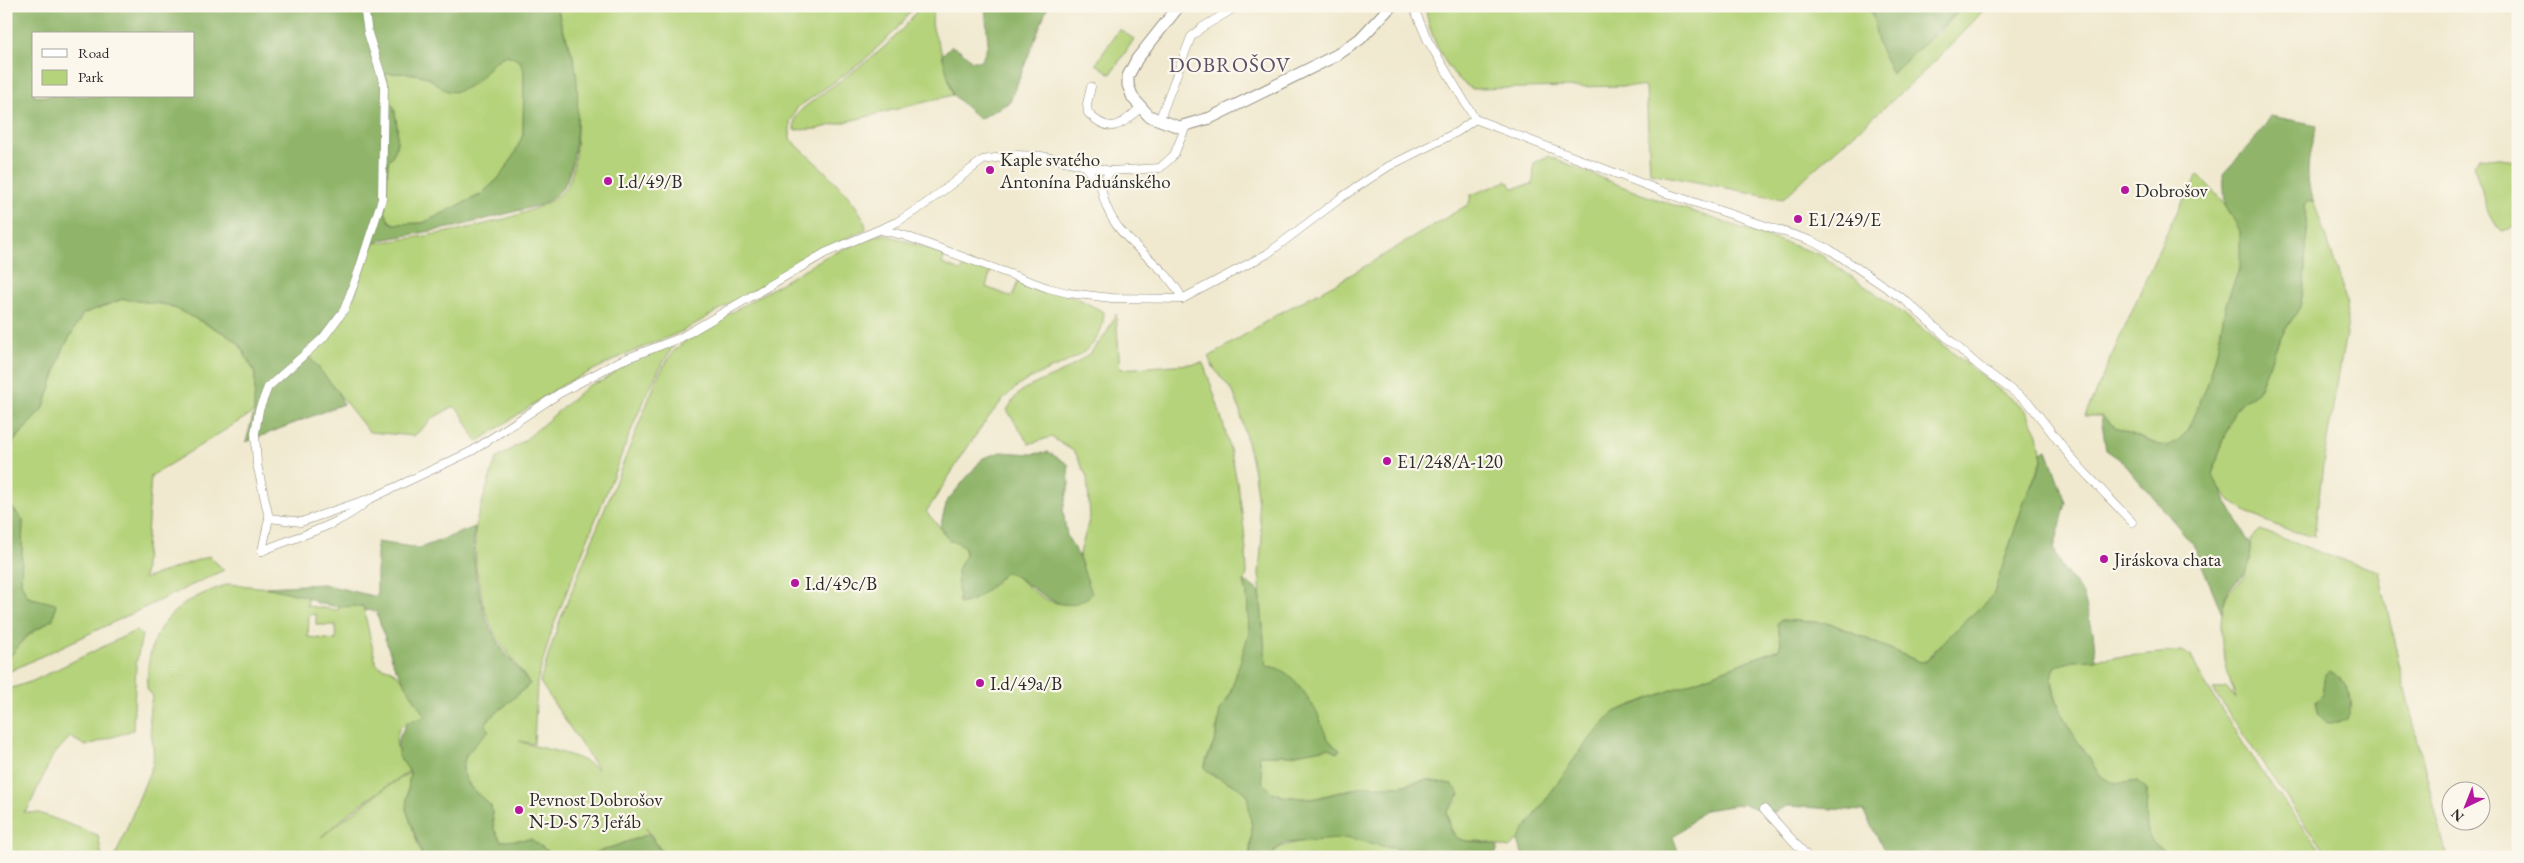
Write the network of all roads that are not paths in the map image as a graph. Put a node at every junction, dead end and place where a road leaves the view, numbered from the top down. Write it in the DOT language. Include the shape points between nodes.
graph roads {
  1 [pos="364,6"];
  2 [pos="1179,6"];
  3 [pos="1238,6"];
  4 [pos="1391,6"];
  5 [pos="1413,6"];
  6 [pos="1091,87"];
  7 [pos="1140,108"];
  8 [pos="1475,119"];
  9 [pos="1159,121"];
  10 [pos="1186,126"];
  11 [pos="1085,167"];
  12 [pos="1110,171"];
  13 [pos="1101,187"];
  14 [pos="881,230"];
  15 [pos="1182,298"];
  16 [pos="370,499"];
  17 [pos="269,518"];
  18 [pos="2132,522"];
  19 [pos="1764,809"];
  20 [pos="1808,857"];
  1 -- 17 [label="street" via="368,32 384,84 383,193 344,310 323,338 268,387 259,410 255,433 257,464"];
  2 -- 7 [label="street" via="1146,47 1128,76 1130,91"];
  3 -- 9 [label="street" via="1191,37"];
  4 -- 10 [label="street" via="1360,39 1337,55 1210,118"];
  5 -- 8 [label="street" via="1428,41"];
  6 -- 7 [label="street" via="1088,114 1102,124 1110,127 1121,125"];
  7 -- 9 [label="street"];
  8 -- 15 [label="street" via="1457,132 1389,166 1267,254"];
  8 -- 18 [label="street" via="1669,194 1829,249 1906,301 1963,353 2029,403 2073,460"];
  9 -- 10 [label="street"];
  10 -- 12 [label="street" via="1174,155 1160,168"];
  11 -- 12 [label="street"];
  11 -- 13 [label="street"];
  11 -- 14 [label="street" via="1041,156 1014,155 983,160 924,205"];
  12 -- 13 [label="street"];
  13 -- 15 [label="street" via="1104,202 1125,238 1158,266"];
  14 -- 15 [label="street" via="904,235 1068,293 1112,298"];
  14 -- 16 [label="street" via="825,253 680,338 620,361 560,393 472,451"];
  16 -- 17 [label="street" via="301,522"];
  16 -- 17 [label="street" via="357,511 334,523 262,551"];
  19 -- 20 [label="street"];
}
